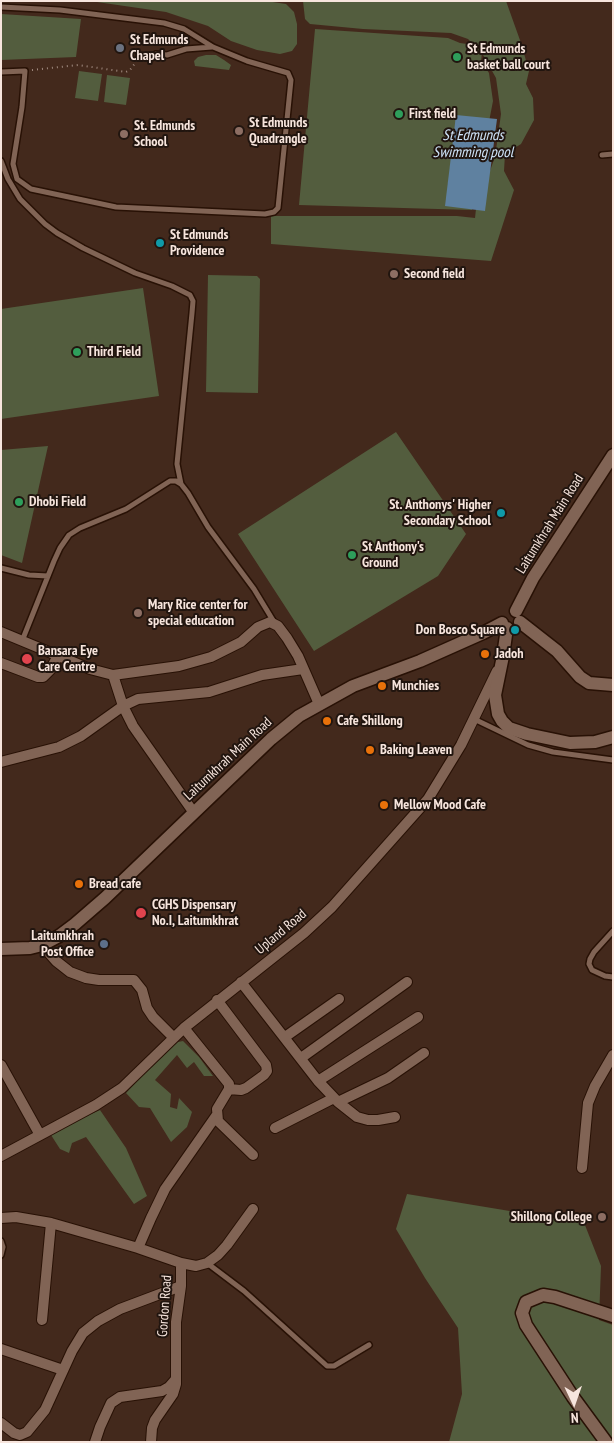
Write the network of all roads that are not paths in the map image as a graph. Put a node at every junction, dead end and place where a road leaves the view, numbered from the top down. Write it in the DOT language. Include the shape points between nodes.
graph roads {
  1 [pos="1,7"];
  2 [pos="213,47"];
  3 [pos="156,54"];
  4 [pos="1,72"];
  5 [pos="602,154"];
  6 [pos="613,154"];
  7 [pos="1,161"];
  8 [pos="613,455"];
  9 [pos="181,484"];
  10 [pos="1,568"];
  11 [pos="48,576"];
  12 [pos="518,617"];
  13 [pos="277,625"];
  14 [pos="505,626"];
  15 [pos="1,632"];
  16 [pos="22,641"];
  17 [pos="58,656"];
  18 [pos="503,656"];
  19 [pos="1,663"];
  20 [pos="303,668"];
  21 [pos="113,675"];
  22 [pos="613,685"];
  23 [pos="319,704"];
  24 [pos="123,706"];
  25 [pos="474,719"];
  26 [pos="613,737"];
  27 [pos="613,760"];
  28 [pos="1,762"];
  29 [pos="194,813"];
  30 [pos="613,931"];
  31 [pos="42,945"];
  32 [pos="1,950"];
  33 [pos="613,977"];
  34 [pos="241,982"];
  35 [pos="407,982"];
  36 [pos="339,999"];
  37 [pos="217,1000"];
  38 [pos="418,1017"];
  39 [pos="184,1028"];
  40 [pos="173,1038"];
  41 [pos="285,1038"];
  42 [pos="424,1053"];
  43 [pos="613,1055"];
  44 [pos="301,1058"];
  45 [pos="1,1065"];
  46 [pos="318,1081"];
  47 [pos="229,1089"];
  48 [pos="336,1100"];
  49 [pos="216,1116"];
  50 [pos="394,1117"];
  51 [pos="275,1128"];
  52 [pos="40,1135"];
  53 [pos="253,1155"];
  54 [pos="1,1156"];
  55 [pos="582,1168"];
  56 [pos="253,1209"];
  57 [pos="1,1218"];
  58 [pos="51,1223"];
  59 [pos="1,1241"];
  60 [pos="138,1248"];
  61 [pos="1,1254"];
  62 [pos="181,1263"];
  63 [pos="206,1263"];
  64 [pos="181,1286"];
  65 [pos="613,1316"];
  66 [pos="42,1320"];
  67 [pos="369,1345"];
  68 [pos="1,1349"];
  69 [pos="63,1370"];
  70 [pos="176,1379"];
  71 [pos="1,1423"];
  72 [pos="95,1442"];
  73 [pos="152,1442"];
  74 [pos="606,1442"];
  1 -- 2 [label="lane" via="60,10 164,23 184,29"];
  2 -- 3 [label="lane"];
  2 -- 4 [label="lane" via="284,71 290,76 278,208 274,212 116,207 31,189 17,179 13,164 25,71"];
  5 -- 6 [label="lane"];
  7 -- 9 [label="lane" via="20,199 44,224 82,248 190,295 193,301 177,464"];
  8 -- 12 [label="street, Laitumkhrah Main Road" via="534,578"];
  9 -- 11 [label="lane" via="170,481 126,509 69,535"];
  9 -- 13 [label="lane"];
  10 -- 11 [label="lane"];
  11 -- 16 [label="lane"];
  12 -- 14 [label="street, Laitumkhrah Main Road" via="516,628"];
  12 -- 22 [label="street" via="557,651 580,677 589,683"];
  13 -- 20 [label="street"];
  13 -- 21 [label="street" via="270,622 258,627 241,642 211,657 179,666"];
  14 -- 18 [label="street"];
  14 -- 23 [label="street, Laitumkhrah Main Road" via="353,686"];
  15 -- 16 [label="street"];
  16 -- 17 [label="street"];
  17 -- 19 [label="street" via="50,670 38,677"];
  17 -- 21 [label="street" via="90,670"];
  18 -- 25 [label="street, Upland Road"];
  18 -- 26 [label="street" via="496,686 496,704 502,721 510,728 570,743"];
  20 -- 23 [label="street"];
  20 -- 24 [label="street" via="262,675 209,692 138,699"];
  21 -- 24 [label="street"];
  23 -- 29 [label="street, Laitumkhrah Main Road" via="283,728"];
  24 -- 28 [label="street" via="81,736 59,747"];
  24 -- 29 [label="street" via="133,726"];
  25 -- 27 [label="lane" via="537,748"];
  25 -- 34 [label="street, Upland Road" via="428,799 332,907"];
  29 -- 31 [label="street, Laitumkhrah Main Road" via="105,898 59,936"];
  30 -- 33 [label="lane" via="594,952 589,964 592,970"];
  31 -- 32 [label="street, Laitumkhrah Main Road"];
  31 -- 40 [label="street" via="70,972 100,980 134,980 154,1018"];
  34 -- 37 [label="street, Upland Road"];
  34 -- 41 [label="street"];
  35 -- 44 [label="street"];
  36 -- 41 [label="street"];
  37 -- 39 [label="street, Upland Road"];
  37 -- 47 [label="street" via="266,1065 267,1071 246,1088"];
  38 -- 46 [label="street"];
  39 -- 40 [label="street, Upland Road"];
  39 -- 47 [label="street" via="227,1079"];
  40 -- 52 [label="street, Upland Road" via="122,1088"];
  41 -- 44 [label="street"];
  42 -- 48 [label="street" via="388,1078"];
  43 -- 55 [label="street" via="594,1086 588,1103"];
  44 -- 46 [label="street"];
  45 -- 52 [label="street"];
  46 -- 48 [label="street"];
  47 -- 49 [label="street"];
  48 -- 50 [label="street" via="357,1117 368,1120"];
  48 -- 51 [label="street"];
  49 -- 53 [label="street" via="221,1126"];
  49 -- 60 [label="street" via="165,1189"];
  52 -- 54 [label="street, Upland Road"];
  56 -- 63 [label="street" via="227,1246"];
  57 -- 58 [label="street, Gordon Road"];
  58 -- 60 [label="street, Gordon Road"];
  58 -- 66 [label="street"];
  59 -- 61 [label="lane"];
  60 -- 62 [label="street, Gordon Road"];
  62 -- 63 [label="street" via="196,1266"];
  62 -- 64 [label="street, Gordon Road"];
  63 -- 67 [label="lane" via="244,1291 327,1366 334,1366"];
  64 -- 69 [label="street" via="127,1306 98,1321 72,1350"];
  64 -- 70 [label="street, Gordon Road" via="176,1322"];
  65 -- 74 [label="street" via="543,1295 526,1302 522,1312 526,1325"];
  68 -- 69 [label="street"];
  69 -- 71 [label="street" via="45,1410 27,1432 14,1434"];
  70 -- 72 [label="street" via="162,1391 120,1397 112,1403"];
  70 -- 73 [label="street, Gordon Road" via="173,1394 155,1420"];
}
